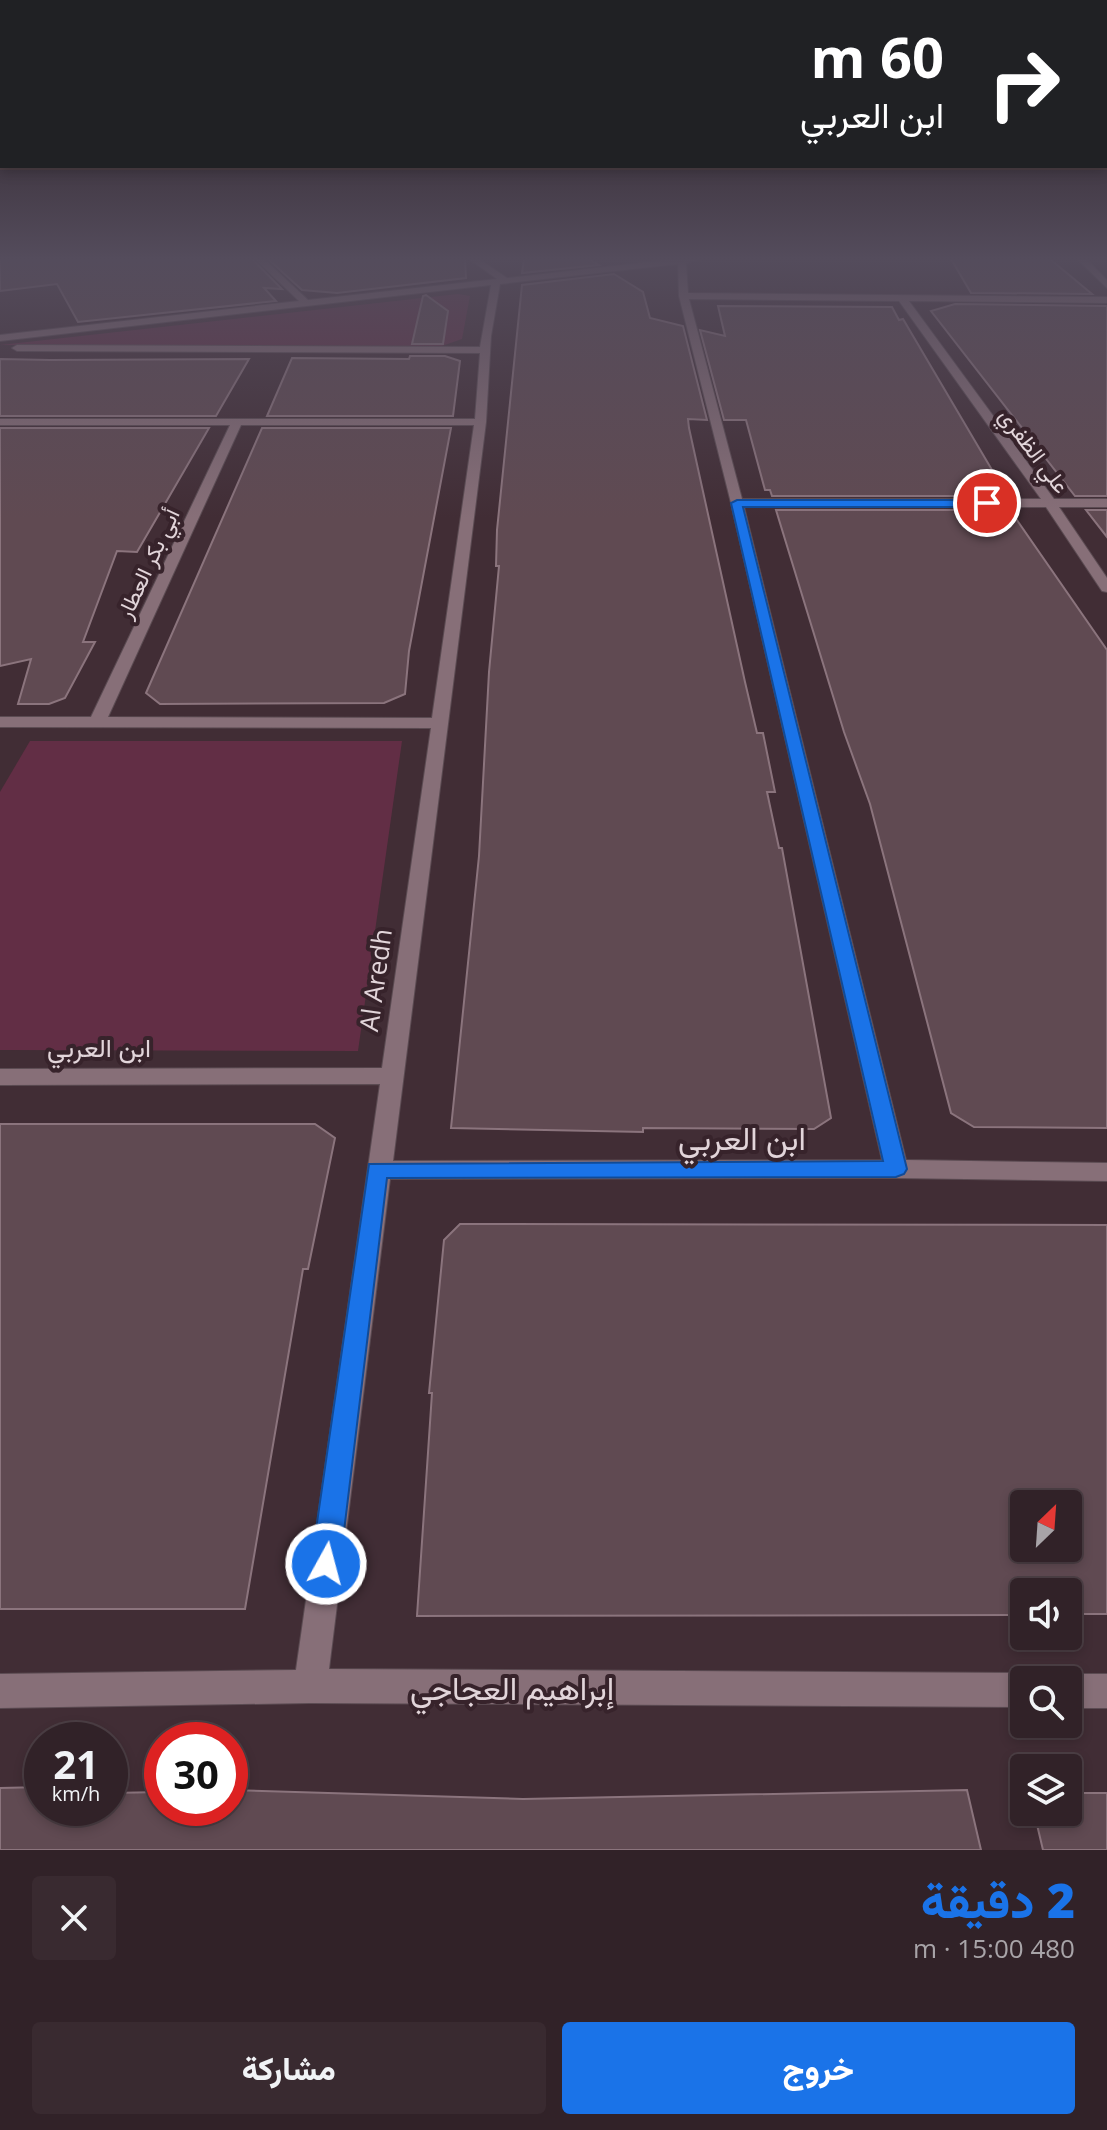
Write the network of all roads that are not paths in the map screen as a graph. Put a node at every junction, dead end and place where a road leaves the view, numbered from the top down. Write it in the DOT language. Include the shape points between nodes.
graph roads {
  1 [pos="486,345"];
  2 [pos="697,345"];
  3 [pos="936,345"];
  4 [pos="0,348"];
  5 [pos="485,350"];
  6 [pos="0,422"];
  7 [pos="237,422"];
  8 [pos="480,422"];
  9 [pos="737,503"];
  10 [pos="1050,503"];
  11 [pos="1107,503"];
  12 [pos="1107,588"];
  13 [pos="0,722"];
  14 [pos="97,723"];
  15 [pos="439,723"];
  16 [pos="390,1076"];
  17 [pos="0,1077"];
  18 [pos="896,1169"];
  19 [pos="377,1170"];
  20 [pos="1107,1172"];
  21 [pos="310,1686"];
  22 [pos="1010,1690"];
  23 [pos="0,1691"];
  24 [pos="1082,1691"];
  25 [pos="1107,1691"];
  1 -- 5 [label="street, Al Aredh"];
  2 -- 9 [label="street"];
  3 -- 10 [label="street, علي الظفري"];
  4 -- 5 [label="street"];
  5 -- 8 [label="street, Al Aredh"];
  6 -- 7 [label="street"];
  7 -- 8 [label="street"];
  7 -- 14 [label="street, أبي بكر العطار"];
  8 -- 15 [label="street, Al Aredh"];
  9 -- 10 [label="street"];
  9 -- 18 [label="street"];
  10 -- 11 [label="street"];
  10 -- 12 [label="street, علي الظفري"];
  13 -- 14 [label="street"];
  14 -- 15 [label="street"];
  15 -- 16 [label="street, Al Aredh"];
  16 -- 17 [label="street, ابن العربي"];
  16 -- 19 [label="street, Al Aredh"];
  18 -- 19 [label="street, ابن العربي"];
  18 -- 20 [label="street, ابن العربي"];
  19 -- 21 [label="street, Al Aredh"];
  21 -- 22 [label="street, إبراهيم العجاجي"];
  21 -- 23 [label="street, إبراهيم العجاجي"];
  24 -- 25 [label="street"];
}
